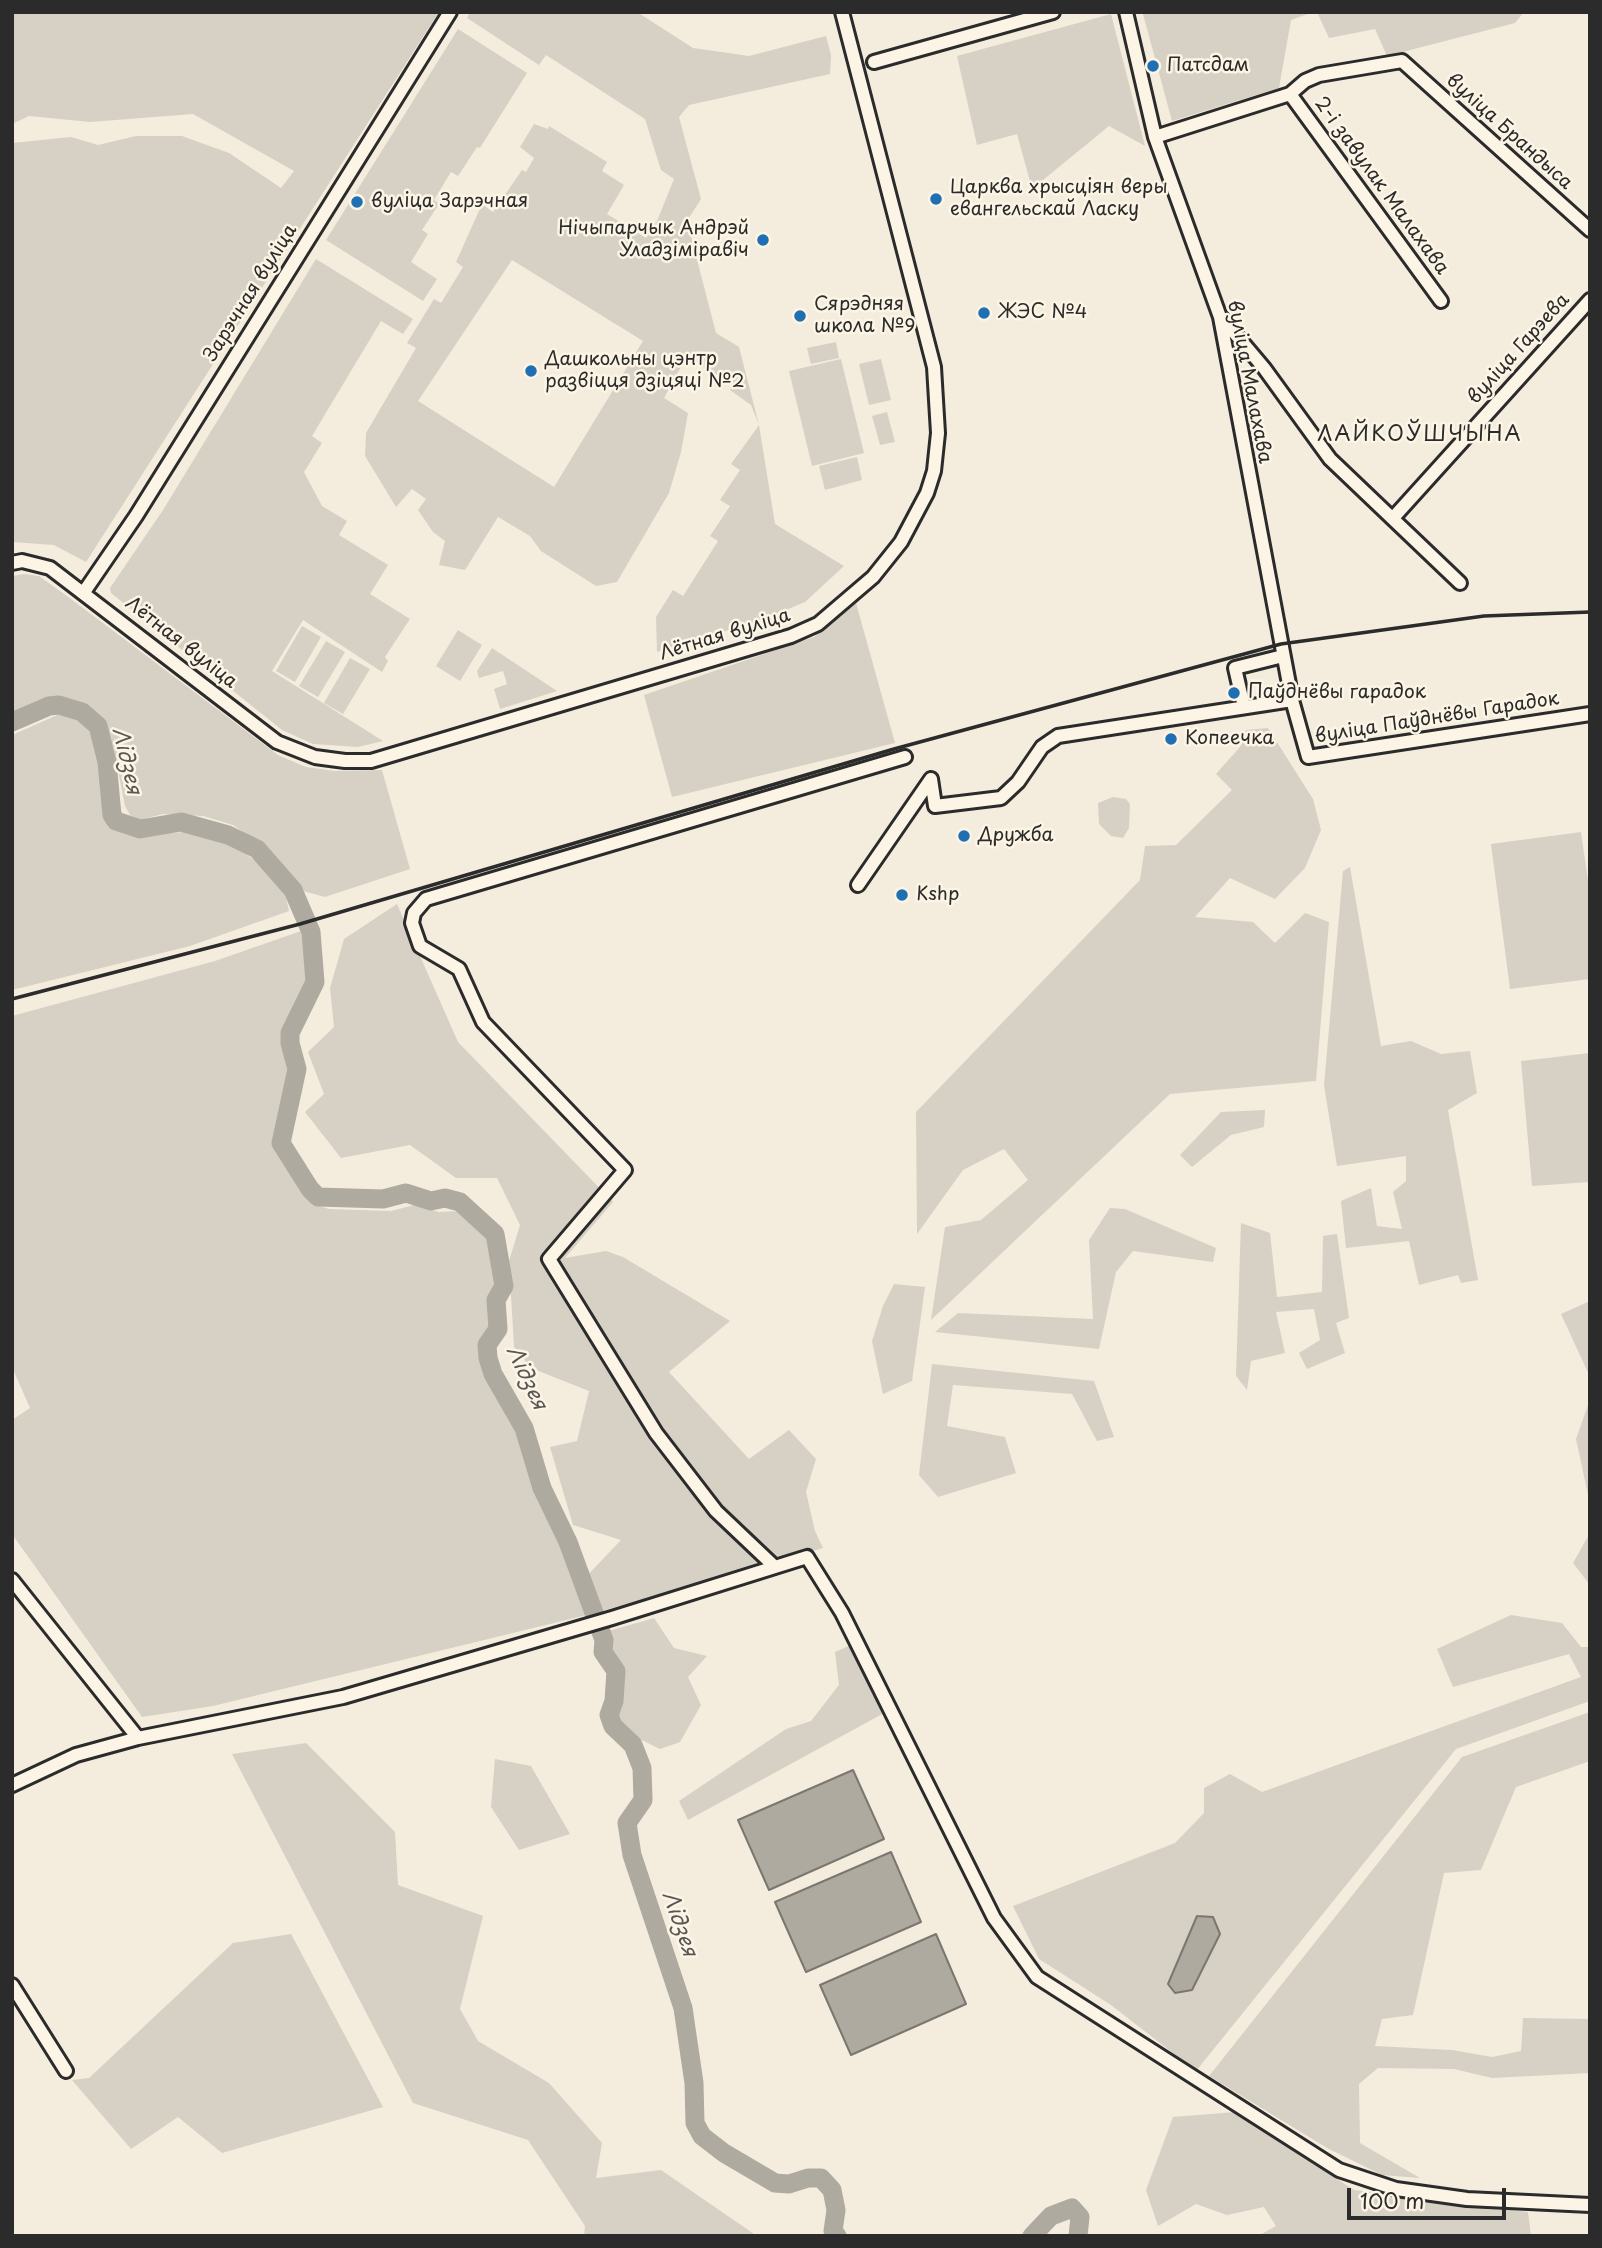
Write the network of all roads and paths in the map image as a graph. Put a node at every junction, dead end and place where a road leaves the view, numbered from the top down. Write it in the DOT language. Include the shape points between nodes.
graph roads {
  1 [pos="450,12"];
  2 [pos="842,12"];
  3 [pos="1053,12"];
  4 [pos="1126,12"];
  5 [pos="874,62"];
  6 [pos="1290,94"];
  7 [pos="1155,137"];
  8 [pos="1590,230"];
  9 [pos="1590,300"];
  10 [pos="1441,301"];
  11 [pos="1220,317"];
  12 [pos="1393,518"];
  13 [pos="12,563"];
  14 [pos="1460,583"];
  15 [pos="84,592"];
  16 [pos="1282,650"];
  17 [pos="1292,700"];
  18 [pos="1244,707"];
  19 [pos="1590,714"];
  20 [pos="905,757"];
  21 [pos="858,885"];
  22 [pos="775,1567"];
  23 [pos="12,1580"];
  24 [pos="138,1738"];
  25 [pos="12,1786"];
  26 [pos="12,1985"];
  27 [pos="66,2071"];
  28 [pos="1590,2205"];
  1 -- 15 [label="street, Зарэчная вуліца"];
  2 -- 15 [label="street, Лётная вуліца" via="934,367 939,405 934,471 916,516 879,570 836,611 791,636 371,761 345,761 315,757 277,742"];
  3 -- 5 [label="street"];
  4 -- 7 [label="street, вуліца Малахава"];
  6 -- 7 [label="street"];
  6 -- 8 [label="street, вуліца Брандыса" via="1318,75 1402,61"];
  6 -- 10 [label="street, 2-і завулак Малахава"];
  7 -- 11 [label="street, вуліца Малахава"];
  9 -- 12 [label="street, вуліца Гарэева"];
  11 -- 12 [label="street" via="1264,368 1330,459"];
  11 -- 16 [label="street, вуліца Малахава"];
  12 -- 14 [label="street"];
  13 -- 15 [label="street, Лётная вуліца" via="50,568"];
  16 -- 17 [label="street, вуліца Паўднёвы Гарадок"];
  16 -- 18 [label="street" via="1235,668"];
  17 -- 18 [label="street"];
  17 -- 19 [label="street, вуліца Паўднёвы Гарадок" via="1308,757"];
  18 -- 21 [label="street" via="1058,736 1046,742 1001,798 935,806 931,779"];
  20 -- 22 [label="street" via="426,900 412,923 420,946 459,969 483,1022 625,1170 549,1259 656,1433 716,1511"];
  22 -- 24 [label="street" via="343,1697"];
  22 -- 28 [label="street" via="807,1557 842,1613 994,1918 1037,1977 1339,2170 1396,2189 1467,2199"];
  23 -- 24 [label="street"];
  24 -- 25 [label="street" via="76,1755"];
  26 -- 27 [label="street"];
}
